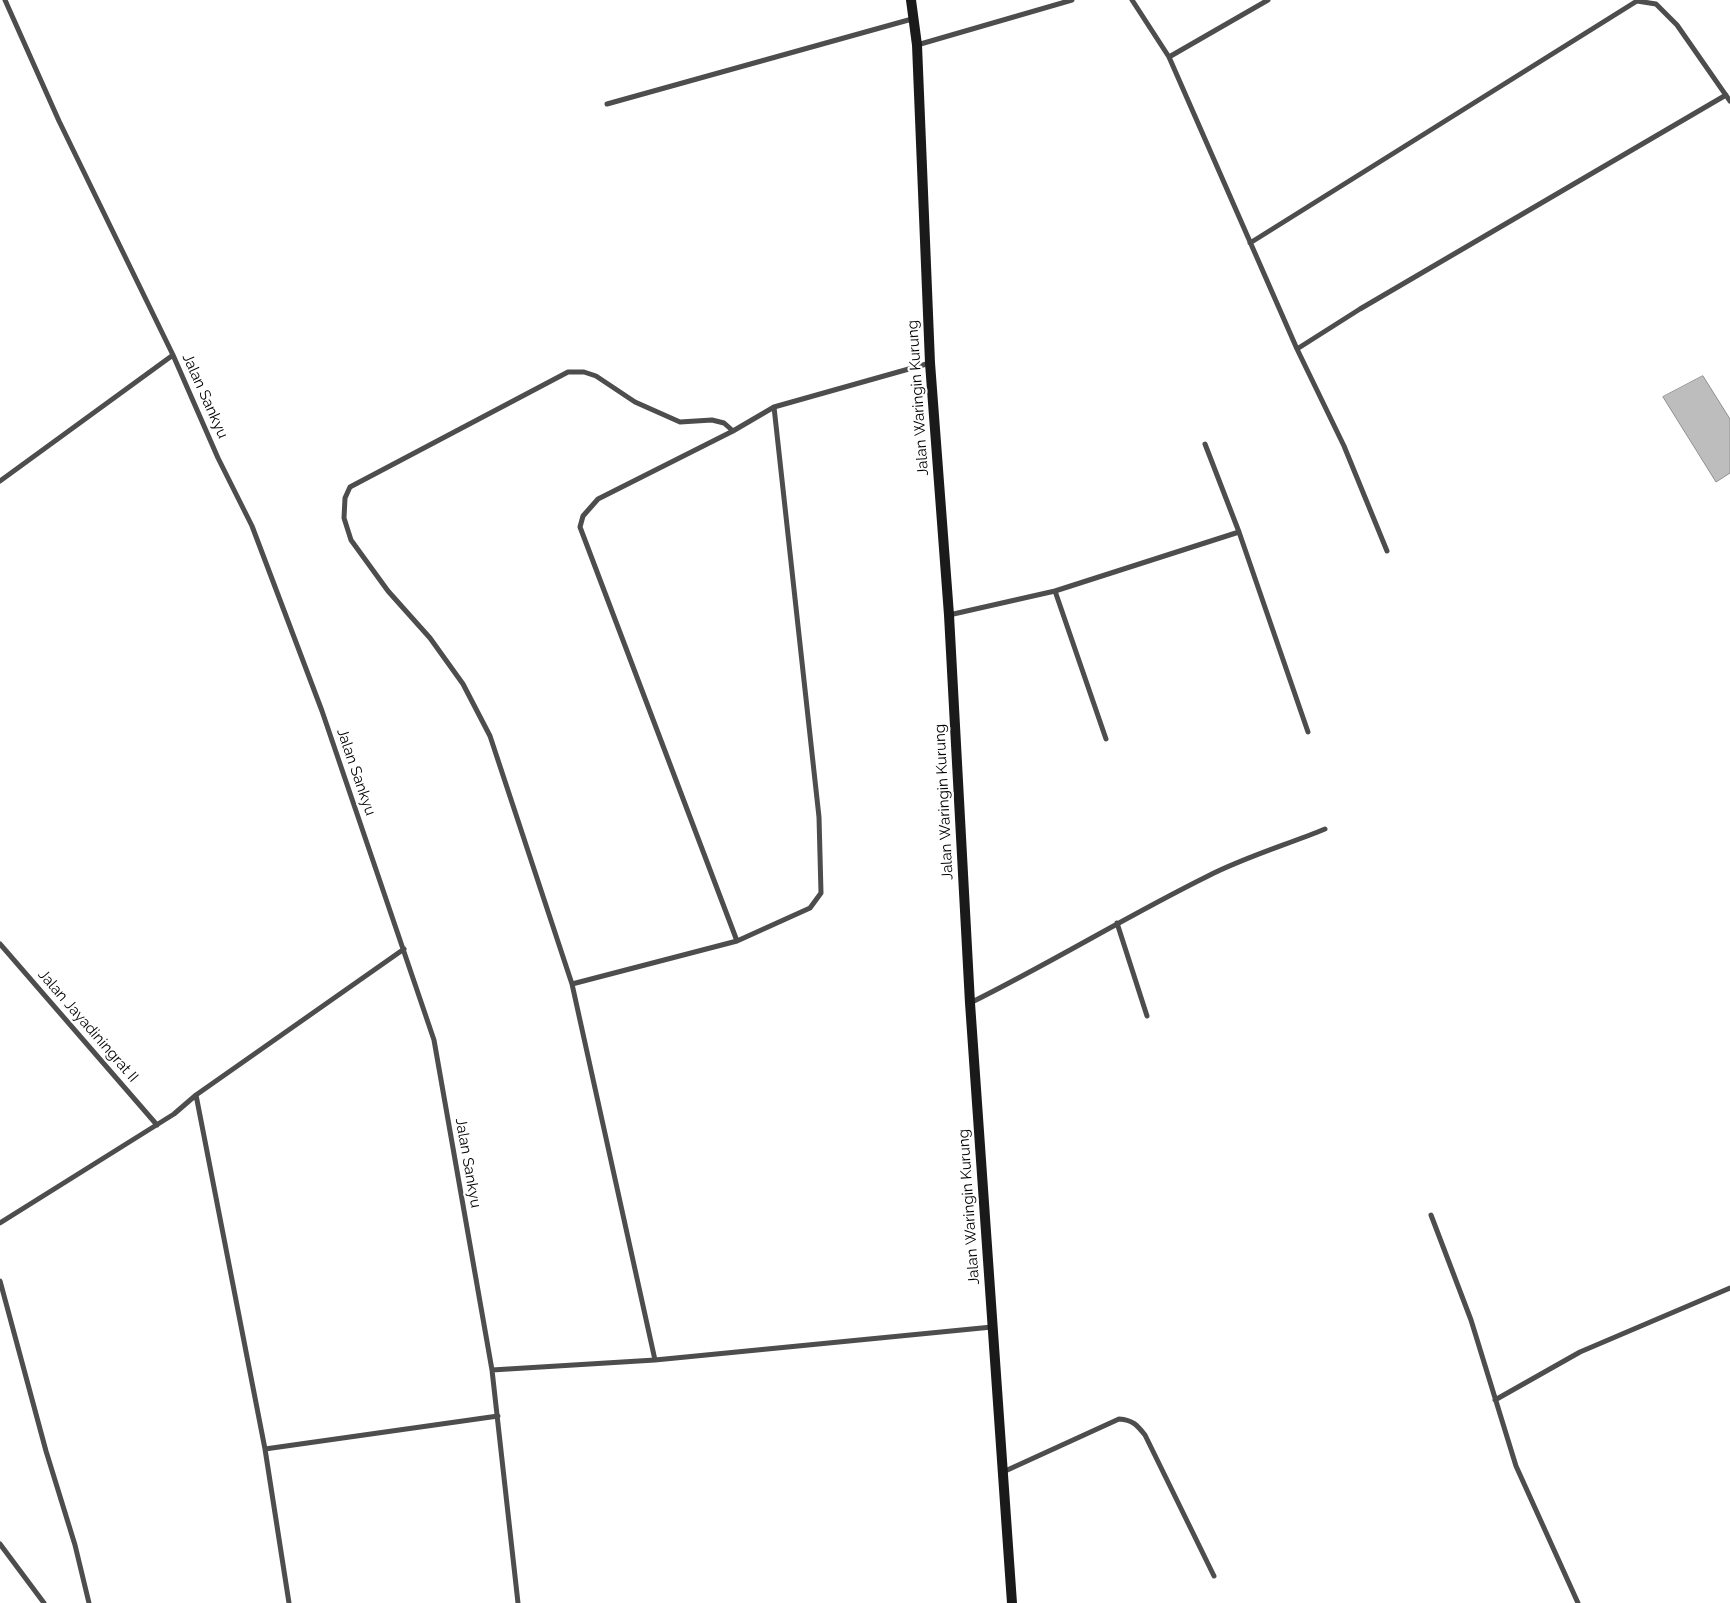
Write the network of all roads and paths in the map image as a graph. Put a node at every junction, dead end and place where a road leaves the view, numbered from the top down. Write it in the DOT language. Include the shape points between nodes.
graph roads {
  1 [pos="5,0"];
  2 [pos="911,0"];
  3 [pos="1072,0"];
  4 [pos="1132,0"];
  5 [pos="1268,0"];
  6 [pos="912,19"];
  7 [pos="917,45"];
  8 [pos="1169,57"];
  9 [pos="1728,98"];
  10 [pos="606,104"];
  11 [pos="1250,243"];
  12 [pos="1297,349"];
  13 [pos="173,355"];
  14 [pos="930,363"];
  15 [pos="774,408"];
  16 [pos="733,431"];
  17 [pos="1205,444"];
  18 [pos="0,482"];
  19 [pos="1238,532"];
  20 [pos="1387,551"];
  21 [pos="1055,591"];
  22 [pos="949,615"];
  23 [pos="1308,732"];
  24 [pos="1106,739"];
  25 [pos="1325,829"];
  26 [pos="1117,923"];
  27 [pos="737,941"];
  28 [pos="0,944"];
  29 [pos="404,949"];
  30 [pos="572,984"];
  31 [pos="970,1003"];
  32 [pos="1147,1016"];
  33 [pos="196,1095"];
  34 [pos="157,1125"];
  35 [pos="1431,1215"];
  36 [pos="0,1223"];
  37 [pos="0,1281"];
  38 [pos="1730,1288"];
  39 [pos="993,1327"];
  40 [pos="655,1360"];
  41 [pos="492,1370"];
  42 [pos="1495,1400"];
  43 [pos="498,1416"];
  44 [pos="266,1450"];
  45 [pos="1002,1473"];
  46 [pos="0,1544"];
  47 [pos="1214,1576"];
  48 [pos="44,1603"];
  49 [pos="89,1603"];
  50 [pos="290,1603"];
  51 [pos="518,1603"];
  52 [pos="1012,1603"];
  53 [pos="1578,1603"];
  1 -- 13 [label="street, Jalan Sankyu" via="59,122"];
  2 -- 6 [label="street, Jalan Waringin Kurung"];
  3 -- 7 [label="street"];
  4 -- 8 [label="street"];
  5 -- 8 [label="street"];
  6 -- 7 [label="street, Jalan Waringin Kurung"];
  6 -- 10 [label="street"];
  7 -- 14 [label="street, Jalan Waringin Kurung"];
  8 -- 11 [label="street"];
  9 -- 11 [label="street" via="1677,25 1656,4 1637,1"];
  9 -- 12 [label="street" via="1360,309"];
  11 -- 12 [label="street"];
  12 -- 20 [label="street" via="1344,446"];
  13 -- 18 [label="street"];
  13 -- 29 [label="street, Jalan Sankyu" via="252,526 322,711"];
  14 -- 15 [label="street"];
  14 -- 22 [label="street, Jalan Waringin Kurung"];
  15 -- 16 [label="street"];
  15 -- 27 [label="street" via="819,817 821,893 810,908"];
  16 -- 27 [label="street" via="598,499 583,516 580,527"];
  16 -- 30 [label="street" via="724,423 712,420 680,422 635,402 596,376 568,372 350,487 345,498 344,518 351,540 463,684 490,736"];
  17 -- 19 [label="street"];
  19 -- 21 [label="street"];
  19 -- 23 [label="street"];
  21 -- 22 [label="street"];
  21 -- 24 [label="street"];
  22 -- 31 [label="street, Jalan Waringin Kurung"];
  25 -- 26 [label="street" via="1210,874"];
  26 -- 31 [label="street" via="1053,961"];
  26 -- 32 [label="street"];
  27 -- 30 [label="street"];
  28 -- 34 [label="street, Jalan Jayadiningrat II"];
  29 -- 33 [label="street"];
  29 -- 41 [label="street, Jalan Sankyu" via="434,1040"];
  30 -- 40 [label="street"];
  31 -- 39 [label="street, Jalan Waringin Kurung"];
  33 -- 34 [label="street"];
  33 -- 44 [label="street"];
  34 -- 36 [label="street"];
  35 -- 42 [label="street" via="1471,1320"];
  37 -- 49 [label="street"];
  38 -- 42 [label="street" via="1580,1352"];
  39 -- 40 [label="street"];
  39 -- 45 [label="street, Jalan Waringin Kurung"];
  40 -- 41 [label="street"];
  41 -- 43 [label="street, Jalan Sankyu"];
  42 -- 53 [label="street" via="1516,1466"];
  43 -- 44 [label="street"];
  43 -- 51 [label="street, Jalan Sankyu"];
  44 -- 50 [label="street"];
  45 -- 47 [label="street" via="1119,1420 1136,1423 1145,1435"];
  45 -- 52 [label="street, Jalan Waringin Kurung"];
  46 -- 48 [label="street"];
}
